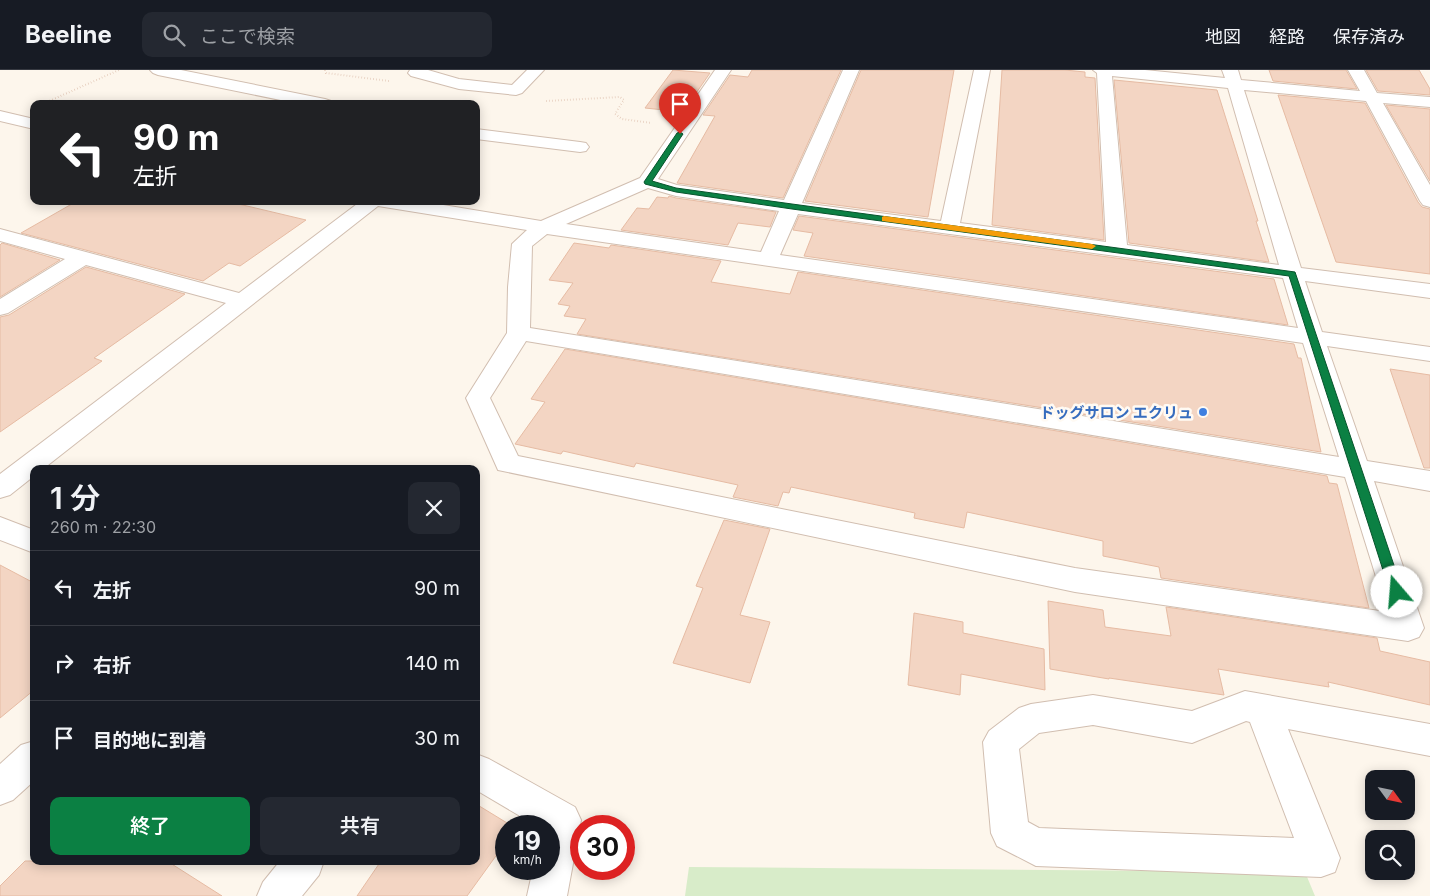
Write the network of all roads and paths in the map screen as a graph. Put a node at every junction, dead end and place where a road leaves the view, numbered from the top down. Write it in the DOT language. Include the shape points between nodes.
graph roads {
  1 [pos="119,70"];
  2 [pos="158,70"];
  3 [pos="420,70"];
  4 [pos="536,70"];
  5 [pos="722,70"];
  6 [pos="851,70"];
  7 [pos="982,70"];
  8 [pos="1103,70"];
  9 [pos="1356,70"];
  10 [pos="246,74"];
  11 [pos="1232,77"];
  12 [pos="226,84"];
  13 [pos="1372,97"];
  14 [pos="52,100"];
  15 [pos="305,100"];
  16 [pos="1430,102"];
  17 [pos="0,116"];
  18 [pos="30,123"];
  19 [pos="480,135"];
  20 [pos="580,147"];
  21 [pos="647,182"];
  22 [pos="1430,201"];
  23 [pos="369,205"];
  24 [pos="406,205"];
  25 [pos="792,207"];
  26 [pos="543,227"];
  27 [pos="950,227"];
  28 [pos="0,234"];
  29 [pos="1117,250"];
  30 [pos="82,258"];
  31 [pos="768,259"];
  32 [pos="1292,274"];
  33 [pos="1430,291"];
  34 [pos="242,302"];
  35 [pos="0,308"];
  36 [pos="519,333"];
  37 [pos="1313,338"];
  38 [pos="1430,354"];
  39 [pos="1357,468"];
  40 [pos="1430,481"];
  41 [pos="0,488"];
  42 [pos="0,528"];
  43 [pos="30,540"];
  44 [pos="1263,710"];
  45 [pos="1430,740"];
  46 [pos="30,761"];
  47 [pos="480,774"];
  48 [pos="0,788"];
  49 [pos="302,865"];
  50 [pos="277,896"];
  51 [pos="546,896"];
  1 -- 14 [label="path"];
  2 -- 12 [label="street"];
  3 -- 4 [label="street" via="416,73 459,84 516,90"];
  5 -- 21 [label="street"];
  6 -- 25 [label="street"];
  7 -- 27 [label="street"];
  8 -- 11 [label="street"];
  8 -- 29 [label="street"];
  9 -- 13 [label="street"];
  10 -- 12 [label="street"];
  11 -- 13 [label="street"];
  11 -- 32 [label="street"];
  12 -- 15 [label="street"];
  13 -- 16 [label="street"];
  13 -- 22 [label="street"];
  17 -- 18 [label="street"];
  19 -- 20 [label="street" via="525,147"];
  21 -- 25 [label="street" via="676,190"];
  21 -- 26 [label="street"];
  23 -- 34 [label="street"];
  24 -- 26 [label="street"];
  25 -- 27 [label="street"];
  25 -- 31 [label="street"];
  26 -- 31 [label="street"];
  26 -- 36 [label="street" via="522,244"];
  27 -- 29 [label="street"];
  28 -- 30 [label="street"];
  29 -- 32 [label="street"];
  30 -- 34 [label="street"];
  30 -- 35 [label="street"];
  31 -- 37 [label="street"];
  32 -- 33 [label="street"];
  32 -- 37 [label="street"];
  34 -- 41 [label="street"];
  36 -- 39 [label="street"];
  36 -- 39 [label="street" via="478,398 508,463 1075,580 1408,628"];
  37 -- 38 [label="street"];
  37 -- 39 [label="street"];
  39 -- 40 [label="street"];
  42 -- 43 [label="street"];
  44 -- 44 [label="street" via="1245,706 1192,727 1093,710 1032,718 1001,742 1010,833 1036,847 1321,858"];
  44 -- 45 [label="street"];
  46 -- 48 [label="street"];
  47 -- 51 [label="street" via="562,820"];
  49 -- 50 [label="street"];
}
